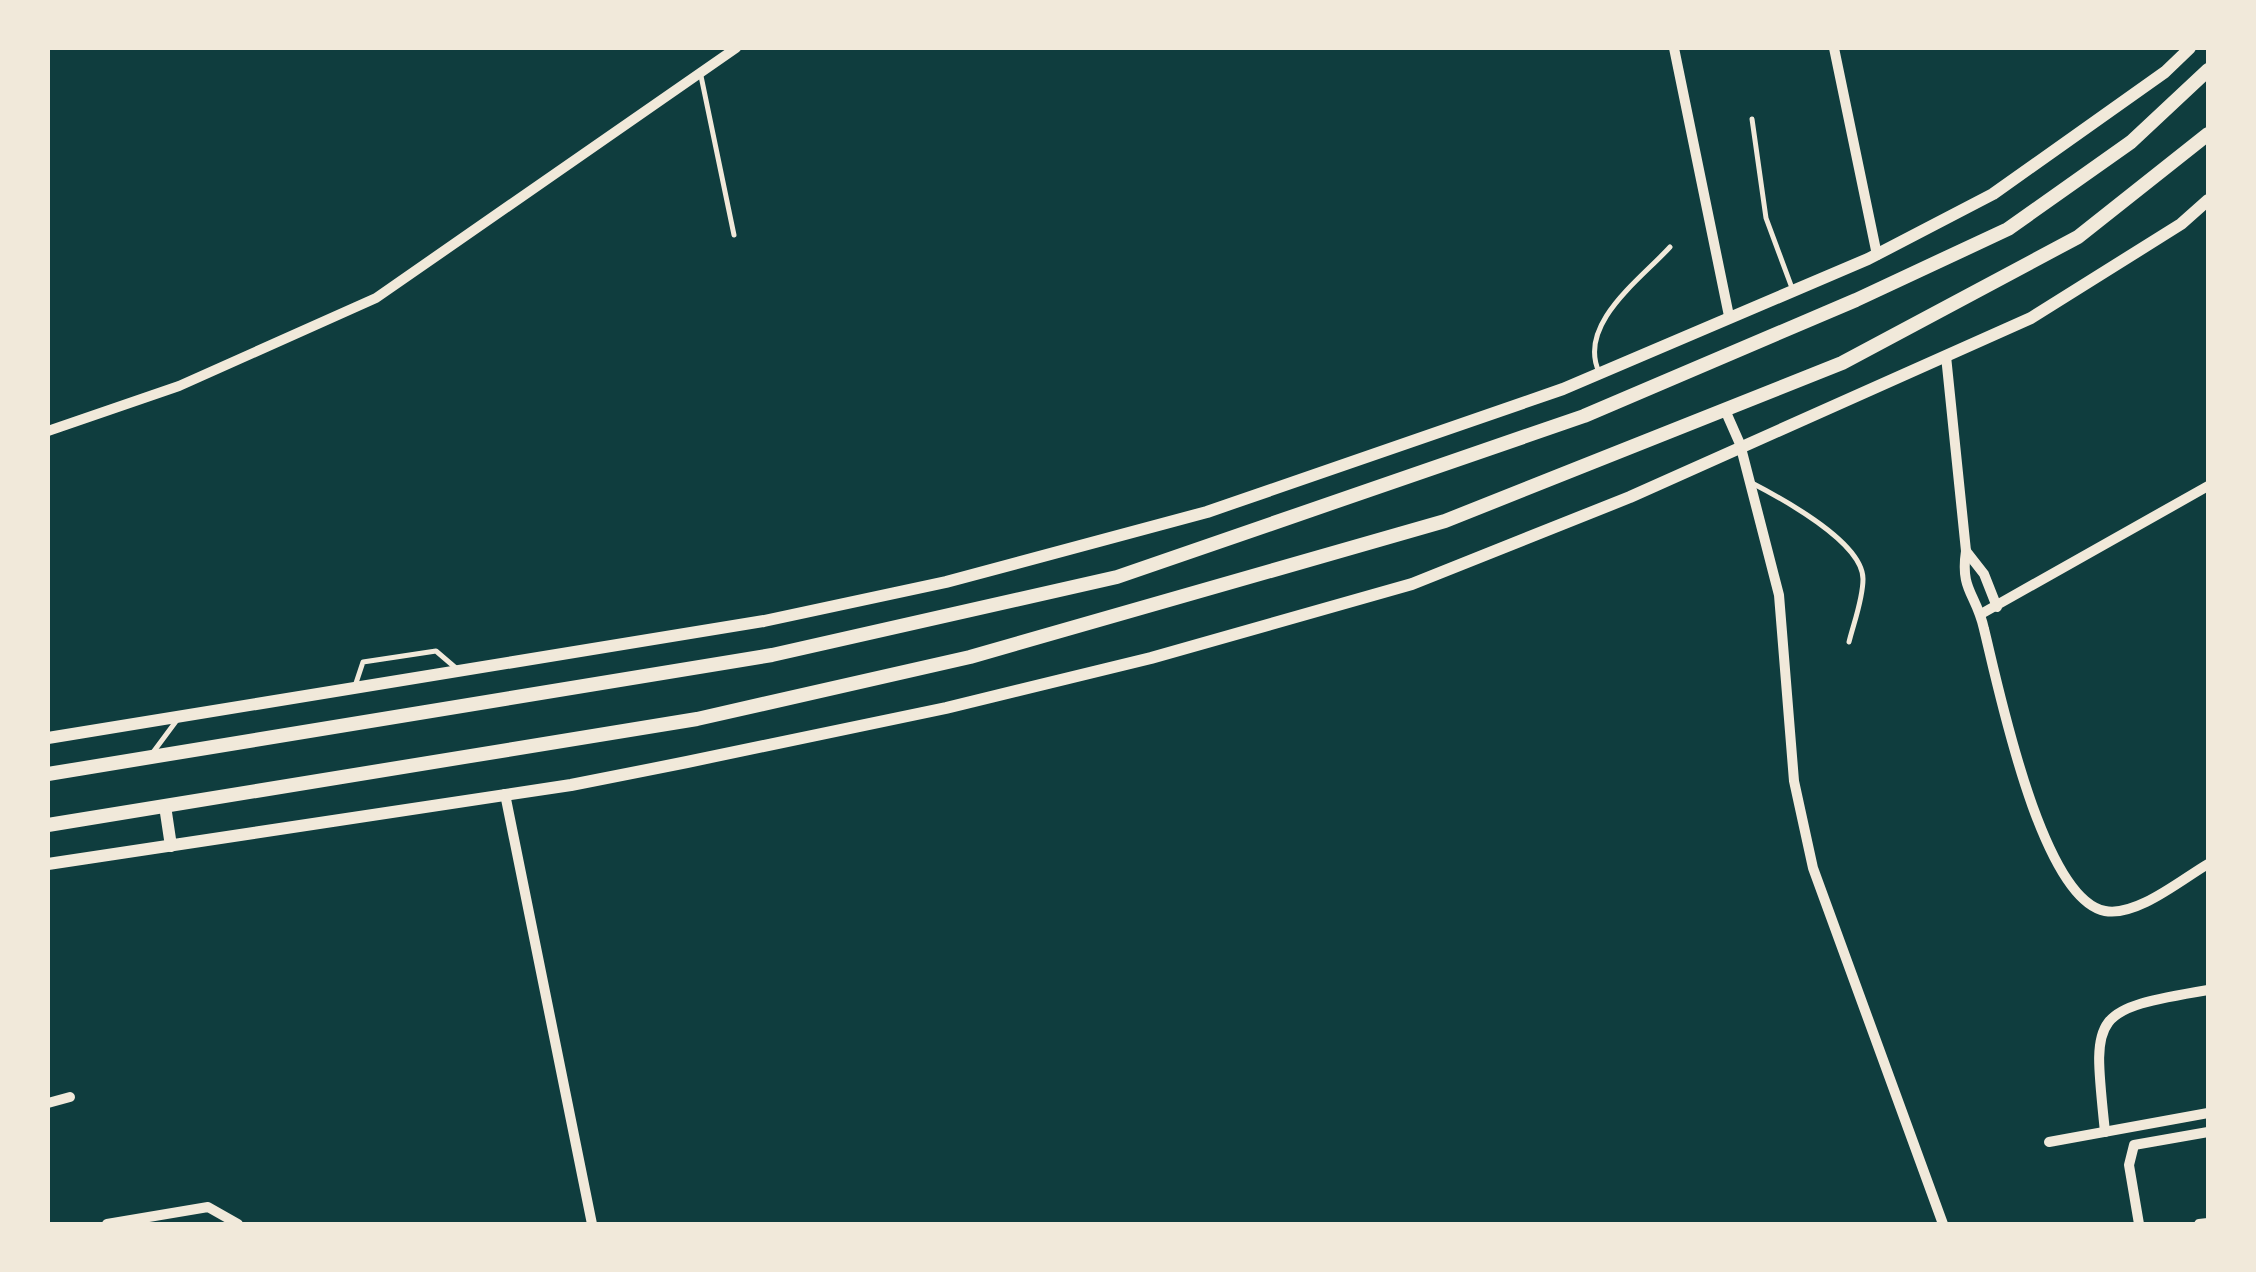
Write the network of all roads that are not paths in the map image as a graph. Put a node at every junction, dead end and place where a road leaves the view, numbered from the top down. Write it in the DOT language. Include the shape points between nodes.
graph roads {
  1 [pos="736,48"];
  2 [pos="1674,48"];
  3 [pos="1834,48"];
  4 [pos="2190,48"];
  5 [pos="2208,70"];
  6 [pos="700,72"];
  7 [pos="1752,119"];
  8 [pos="2208,134"];
  9 [pos="2208,200"];
  10 [pos="734,235"];
  11 [pos="1670,247"];
  12 [pos="1877,254"];
  13 [pos="1793,291"];
  14 [pos="1729,316"];
  15 [pos="1946,356"];
  16 [pos="1599,372"];
  17 [pos="1725,410"];
  18 [pos="48,431"];
  19 [pos="1740,444"];
  20 [pos="1749,482"];
  21 [pos="2208,486"];
  22 [pos="1966,550"];
  23 [pos="1997,607"];
  24 [pos="1980,614"];
  25 [pos="1849,642"];
  26 [pos="460,673"];
  27 [pos="354,689"];
  28 [pos="180,718"];
  29 [pos="48,738"];
  30 [pos="149,758"];
  31 [pos="48,774"];
  32 [pos="505,794"];
  33 [pos="165,806"];
  34 [pos="48,825"];
  35 [pos="171,846"];
  36 [pos="48,864"];
  37 [pos="2208,864"];
  38 [pos="2208,990"];
  39 [pos="70,1097"];
  40 [pos="48,1103"];
  41 [pos="2208,1114"];
  42 [pos="2106,1132"];
  43 [pos="2208,1132"];
  44 [pos="2049,1142"];
  45 [pos="2208,1222"];
  46 [pos="107,1224"];
  47 [pos="238,1224"];
  48 [pos="592,1224"];
  49 [pos="1943,1224"];
  50 [pos="2139,1224"];
  51 [pos="2199,1224"];
  1 -- 6 [label="street"];
  2 -- 14 [label="street"];
  3 -- 12 [label="street"];
  4 -- 12 [label="street" via="1993,194"];
  5 -- 30 [label="main road" via="2131,142 2008,229 1856,300 1584,416 1116,578 772,656"];
  6 -- 10 [label="lane"];
  6 -- 18 [label="street" via="376,298 178,386"];
  7 -- 13 [label="lane" via="1766,218"];
  8 -- 17 [label="main road" via="2078,237 1842,363"];
  9 -- 15 [label="street" via="2031,318"];
  11 -- 16 [label="lane" via="1605,317 1593,342"];
  12 -- 13 [label="street"];
  13 -- 14 [label="street"];
  14 -- 16 [label="street"];
  15 -- 19 [label="street"];
  15 -- 22 [label="street"];
  16 -- 26 [label="street" via="1335,471 1032,560 764,620"];
  17 -- 19 [label="street"];
  17 -- 33 [label="main road" via="1444,521 970,658 697,719"];
  19 -- 20 [label="street"];
  19 -- 32 [label="street" via="1630,497 1412,584 1242,634 946,708"];
  20 -- 25 [label="lane" via="1804,512 1860,566"];
  20 -- 49 [label="street" via="1779,595 1794,781 1813,868"];
  21 -- 23 [label="street"];
  22 -- 23 [label="street"];
  22 -- 24 [label="street" via="1962,579"];
  23 -- 24 [label="street"];
  24 -- 37 [label="street" via="2026,797 2079,891 2104,911 2122,910"];
  26 -- 27 [label="street"];
  26 -- 27 [label="lane" via="436,651 374,658 363,662"];
  27 -- 28 [label="street"];
  28 -- 29 [label="street"];
  28 -- 30 [label="lane"];
  30 -- 31 [label="main road"];
  32 -- 35 [label="street"];
  32 -- 48 [label="street"];
  33 -- 34 [label="main road"];
  33 -- 35 [label="street"];
  35 -- 36 [label="street"];
  38 -- 42 [label="street" via="2132,1004 2103,1030 2096,1048"];
  39 -- 40 [label="street"];
  41 -- 42 [label="street"];
  42 -- 44 [label="street"];
  43 -- 50 [label="street" via="2134,1145 2129,1165"];
  45 -- 51 [label="street"];
  46 -- 47 [label="street" via="202,1207"];
}
